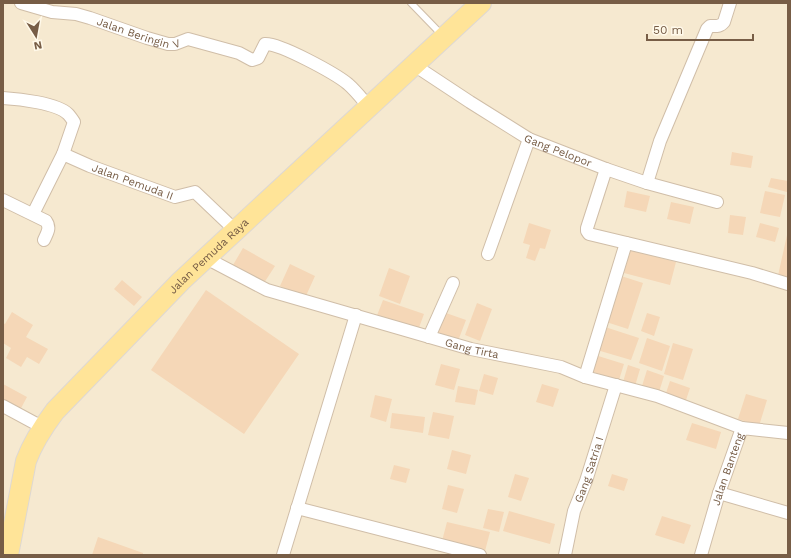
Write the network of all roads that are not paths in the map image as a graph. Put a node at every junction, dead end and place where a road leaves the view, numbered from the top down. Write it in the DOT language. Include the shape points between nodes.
graph roads {
  1 [pos="21,3"];
  2 [pos="411,3"];
  3 [pos="481,3"];
  4 [pos="730,3"];
  5 [pos="444,38"];
  6 [pos="414,65"];
  7 [pos="3,98"];
  8 [pos="369,107"];
  9 [pos="529,138"];
  10 [pos="64,154"];
  11 [pos="606,169"];
  12 [pos="647,183"];
  13 [pos="3,200"];
  14 [pos="717,202"];
  15 [pos="33,214"];
  16 [pos="236,231"];
  17 [pos="44,240"];
  18 [pos="626,243"];
  19 [pos="488,254"];
  20 [pos="206,258"];
  21 [pos="454,283"];
  22 [pos="788,284"];
  23 [pos="356,315"];
  24 [pos="429,337"];
  25 [pos="585,377"];
  26 [pos="616,384"];
  27 [pos="3,406"];
  28 [pos="42,427"];
  29 [pos="742,428"];
  30 [pos="788,434"];
  31 [pos="719,493"];
  32 [pos="297,508"];
  33 [pos="788,513"];
  34 [pos="8,528"];
  35 [pos="8,555"];
  36 [pos="283,555"];
  37 [pos="480,555"];
  38 [pos="565,555"];
  39 [pos="701,555"];
  1 -- 8 [label="street, Jalan Beringin V" via="52,12 76,14 168,44 188,39 239,53 252,60 258,58 266,44 280,47 326,69 348,84"];
  2 -- 5 [label="lane"];
  3 -- 5 [label="main road, Jalan Pemuda Raya"];
  4 -- 12 [label="street" via="722,25 710,26 707,29 660,141"];
  5 -- 6 [label="main road, Jalan Pemuda Raya"];
  6 -- 8 [label="main road, Jalan Pemuda Raya"];
  6 -- 9 [label="street, Gang Pelopor"];
  7 -- 10 [label="street" via="59,107 68,114 74,122"];
  8 -- 16 [label="main road, Jalan Pemuda Raya"];
  9 -- 11 [label="street, Gang Pelopor"];
  9 -- 19 [label="street"];
  10 -- 15 [label="street"];
  10 -- 16 [label="street, Jalan Pemuda II" via="175,197 195,192"];
  11 -- 12 [label="street, Gang Pelopor"];
  11 -- 18 [label="street" via="587,231 589,234"];
  12 -- 14 [label="street, Gang Pelopor"];
  13 -- 15 [label="street"];
  15 -- 17 [label="street" via="49,225"];
  16 -- 20 [label="main road, Jalan Pemuda Raya"];
  18 -- 22 [label="street"];
  18 -- 25 [label="street"];
  20 -- 23 [label="street, Gang Tirta" via="267,290"];
  20 -- 28 [label="main road, Jalan Pemuda Raya"];
  21 -- 24 [label="street"];
  23 -- 24 [label="street, Gang Tirta"];
  23 -- 32 [label="street"];
  24 -- 25 [label="street, Gang Tirta" via="471,349 561,367"];
  25 -- 26 [label="street, Gang Tirta"];
  26 -- 29 [label="street, Gang Tirta" via="658,396"];
  26 -- 38 [label="street, Gang Satria I" via="586,482 574,511"];
  27 -- 28 [label="street"];
  28 -- 34 [label="main road, Jalan Pemuda Raya" via="26,461"];
  29 -- 30 [label="street, Jalan Banteng"];
  29 -- 31 [label="street, Jalan Banteng"];
  31 -- 33 [label="street"];
  31 -- 39 [label="street, Jalan Banteng"];
  32 -- 36 [label="street"];
  32 -- 37 [label="street"];
  34 -- 35 [label="main road, Jalan Pemuda Raya"];
}
